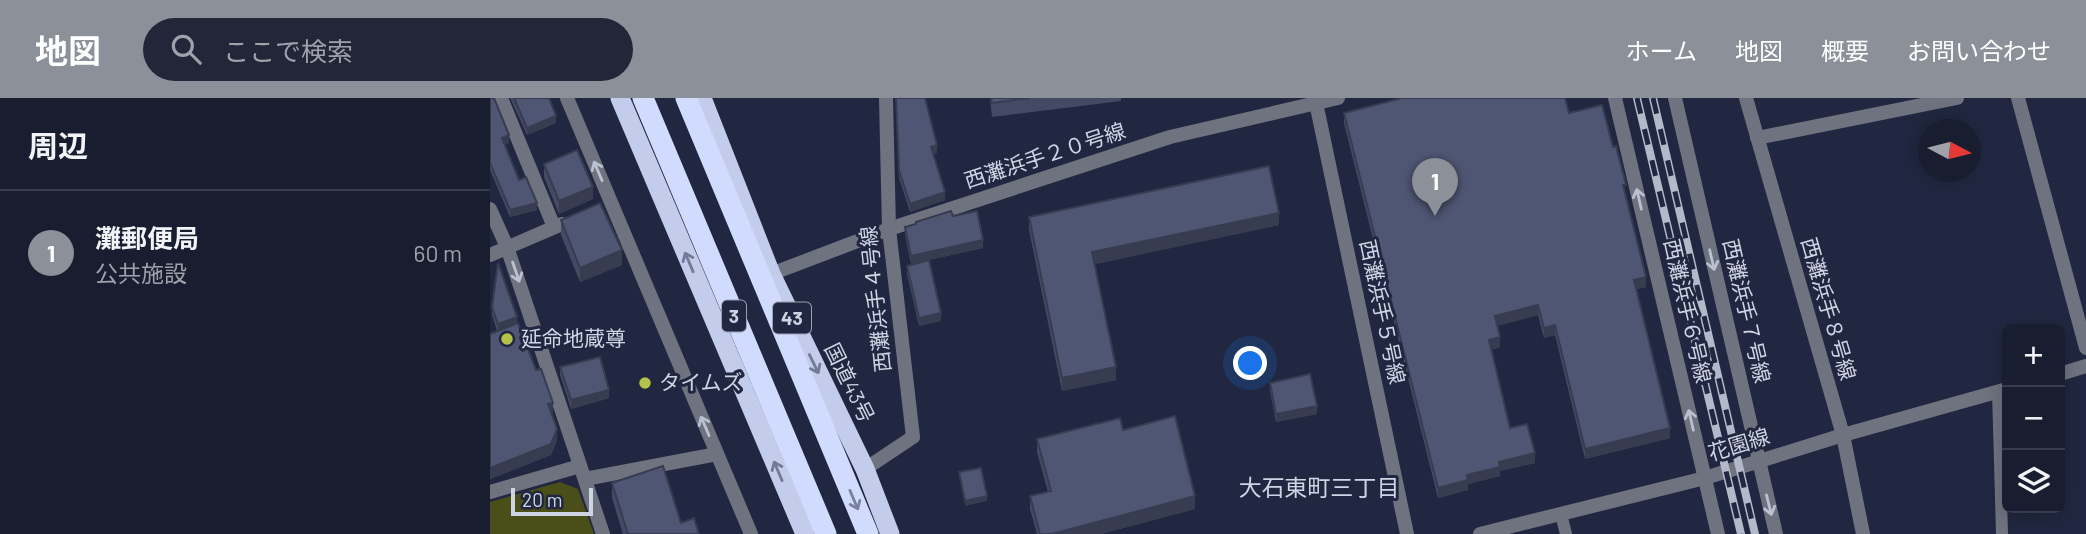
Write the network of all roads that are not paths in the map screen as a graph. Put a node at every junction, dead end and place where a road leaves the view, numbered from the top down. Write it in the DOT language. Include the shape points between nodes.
graph roads {
  1 [pos="501,98"];
  2 [pos="567,98"];
  3 [pos="620,98"];
  4 [pos="643,98"];
  5 [pos="686,98"];
  6 [pos="702,98"];
  7 [pos="887,98"];
  8 [pos="1338,98"];
  9 [pos="1615,98"];
  10 [pos="1675,98"];
  11 [pos="1745,98"];
  12 [pos="1956,98"];
  13 [pos="2018,98"];
  14 [pos="1316,101"];
  15 [pos="1757,138"];
  16 [pos="490,209"];
  17 [pos="577,217"];
  18 [pos="554,227"];
  19 [pos="888,229"];
  20 [pos="507,247"];
  21 [pos="490,255"];
  22 [pos="771,274"];
  23 [pos="2086,348"];
  24 [pos="2086,366"];
  25 [pos="2065,372"];
  26 [pos="2002,390"];
  27 [pos="1843,435"];
  28 [pos="2003,450"];
  29 [pos="717,454"];
  30 [pos="1759,462"];
  31 [pos="865,469"];
  32 [pos="583,473"];
  33 [pos="1705,478"];
  34 [pos="490,492"];
  35 [pos="1561,514"];
  36 [pos="603,534"];
  37 [pos="751,534"];
  38 [pos="805,534"];
  39 [pos="826,534"];
  40 [pos="868,534"];
  41 [pos="890,534"];
  42 [pos="1407,534"];
  43 [pos="1480,534"];
  44 [pos="1566,534"];
  45 [pos="1718,534"];
  46 [pos="1776,534"];
  47 [pos="1863,534"];
  48 [pos="2002,534"];
  1 -- 18 [label="street"];
  29 -- 2 [label="street, one-way" via="605,204"];
  38 -- 3 [label="highway, one-way"];
  4 -- 39 [label="highway, 3"];
  5 -- 40 [label="highway, 3, one-way"];
  6 -- 22 [label="highway, 国道43号 / 43"];
  7 -- 19 [label="street, 西灘浜手４号線"];
  8 -- 14 [label="street, 西灘浜手２０号線"];
  33 -- 9 [label="street, 西灘浜手６号線, one-way"];
  10 -- 30 [label="street, 西灘浜手７号線, one-way"];
  11 -- 15 [label="street, 西灘浜手８号線"];
  12 -- 15 [label="street"];
  13 -- 23 [label="street"];
  14 -- 19 [label="street, 西灘浜手２０号線" via="1170,137"];
  14 -- 42 [label="street, 西灘浜手５号線"];
  15 -- 27 [label="street, 西灘浜手８号線"];
  16 -- 20 [label="street"];
  17 -- 18 [label="street"];
  18 -- 20 [label="street"];
  19 -- 22 [label="street, 西灘浜手２０号線"];
  19 -- 31 [label="street, 西灘浜手４号線" via="913,437"];
  20 -- 21 [label="street"];
  20 -- 32 [label="street, one-way"];
  22 -- 31 [label="highway, 国道43号 / 43, one-way"];
  24 -- 25 [label="street"];
  26 -- 27 [label="street, 花園線"];
  27 -- 30 [label="street, 花園線"];
  27 -- 47 [label="street, 西灘浜手８号線"];
  28 -- 48 [label="lane"];
  29 -- 32 [label="street"];
  29 -- 37 [label="street"];
  30 -- 33 [label="street, 花園線"];
  30 -- 46 [label="street, 西灘浜手７号線, one-way"];
  31 -- 41 [label="highway, 国道43号 / 43"];
  32 -- 34 [label="street"];
  32 -- 36 [label="street"];
  33 -- 35 [label="street, 花園線"];
  33 -- 45 [label="street, 西灘浜手６号線"];
  35 -- 43 [label="street, 花園線"];
  35 -- 44 [label="lane"];
}
